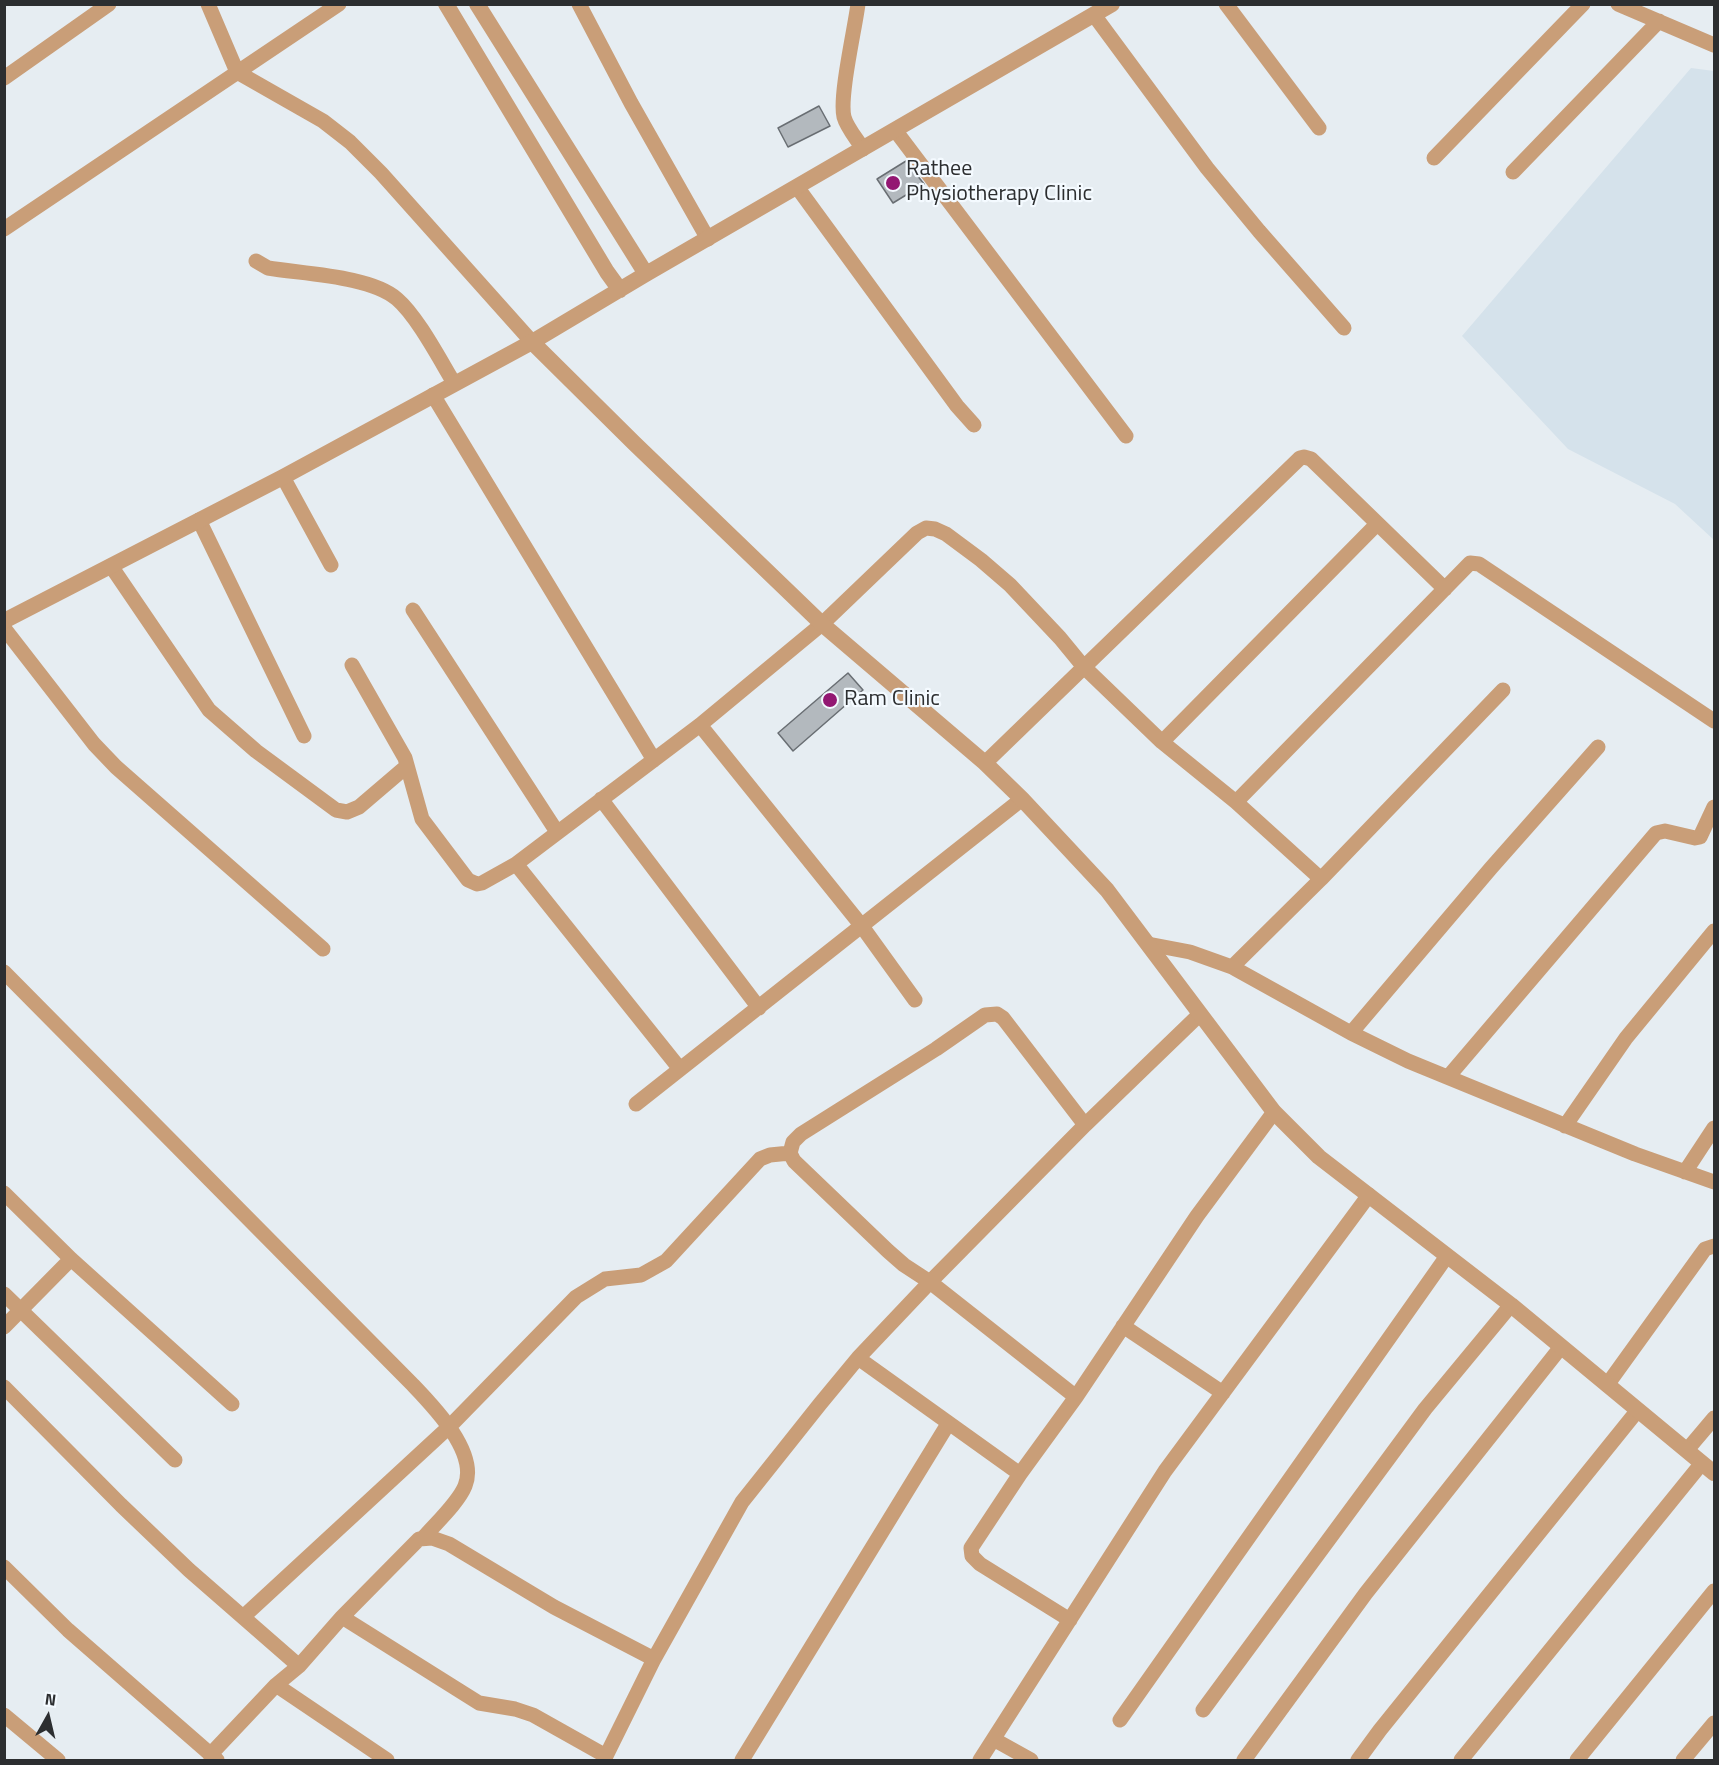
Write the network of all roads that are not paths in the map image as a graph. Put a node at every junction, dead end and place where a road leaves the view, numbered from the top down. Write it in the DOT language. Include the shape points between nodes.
graph roads {
  1 [pos="109,4"];
  2 [pos="208,4"];
  3 [pos="339,4"];
  4 [pos="446,4"];
  5 [pos="477,4"];
  6 [pos="579,4"];
  7 [pos="858,4"];
  8 [pos="1112,4"];
  9 [pos="1226,4"];
  10 [pos="1582,4"];
  11 [pos="1618,4"];
  12 [pos="1094,15"];
  13 [pos="1659,21"];
  14 [pos="1714,45"];
  15 [pos="237,72"];
  16 [pos="4,78"];
  17 [pos="1318,128"];
  18 [pos="895,130"];
  19 [pos="863,149"];
  20 [pos="1434,158"];
  21 [pos="1513,172"];
  22 [pos="797,187"];
  23 [pos="4,229"];
  24 [pos="708,239"];
  25 [pos="256,261"];
  26 [pos="646,274"];
  27 [pos="620,290"];
  28 [pos="1344,328"];
  29 [pos="532,342"];
  30 [pos="454,383"];
  31 [pos="433,395"];
  32 [pos="974,425"];
  33 [pos="1126,436"];
  34 [pos="283,477"];
  35 [pos="199,520"];
  36 [pos="1377,524"];
  37 [pos="331,565"];
  38 [pos="111,566"];
  39 [pos="1445,589"];
  40 [pos="412,610"];
  41 [pos="4,621"];
  42 [pos="822,624"];
  43 [pos="4,628"];
  44 [pos="352,665"];
  45 [pos="1083,666"];
  46 [pos="1503,690"];
  47 [pos="1714,721"];
  48 [pos="700,725"];
  49 [pos="304,736"];
  50 [pos="1162,742"];
  51 [pos="1598,747"];
  52 [pos="654,760"];
  53 [pos="985,763"];
  54 [pos="407,766"];
  55 [pos="601,799"];
  56 [pos="1022,799"];
  57 [pos="1236,802"];
  58 [pos="1714,807"];
  59 [pos="557,832"];
  60 [pos="516,864"];
  61 [pos="1321,879"];
  62 [pos="861,925"];
  63 [pos="1714,931"];
  64 [pos="1148,944"];
  65 [pos="322,949"];
  66 [pos="1232,967"];
  67 [pos="4,972"];
  68 [pos="915,1000"];
  69 [pos="759,1008"];
  70 [pos="1199,1015"];
  71 [pos="1351,1033"];
  72 [pos="680,1069"];
  73 [pos="1448,1077"];
  74 [pos="636,1104"];
  75 [pos="1274,1112"];
  76 [pos="1085,1125"];
  77 [pos="1565,1126"];
  78 [pos="1714,1128"];
  79 [pos="790,1153"];
  80 [pos="1685,1172"];
  81 [pos="1714,1182"];
  82 [pos="4,1193"];
  83 [pos="1369,1195"];
  84 [pos="1714,1246"];
  85 [pos="1447,1256"];
  86 [pos="71,1260"];
  87 [pos="930,1282"];
  88 [pos="4,1294"];
  89 [pos="1511,1305"];
  90 [pos="21,1311"];
  91 [pos="1123,1326"];
  92 [pos="4,1327"];
  93 [pos="1561,1347"];
  94 [pos="858,1358"];
  95 [pos="1607,1385"];
  96 [pos="4,1387"];
  97 [pos="1223,1393"];
  98 [pos="1076,1397"];
  99 [pos="232,1404"];
  100 [pos="1638,1410"];
  101 [pos="1714,1418"];
  102 [pos="948,1424"];
  103 [pos="450,1426"];
  104 [pos="1687,1450"];
  105 [pos="175,1460"];
  106 [pos="1708,1468"];
  107 [pos="1020,1474"];
  108 [pos="424,1537"];
  109 [pos="4,1567"];
  110 [pos="1714,1591"];
  111 [pos="243,1617"];
  112 [pos="342,1617"];
  113 [pos="1070,1620"];
  114 [pos="654,1659"];
  115 [pos="299,1666"];
  116 [pos="276,1685"];
  117 [pos="1203,1710"];
  118 [pos="4,1715"];
  119 [pos="1120,1720"];
  120 [pos="1714,1723"];
  121 [pos="995,1740"];
  122 [pos="213,1758"];
  123 [pos="605,1758"];
  124 [pos="58,1761"];
  125 [pos="387,1761"];
  126 [pos="742,1761"];
  127 [pos="980,1761"];
  128 [pos="1031,1761"];
  129 [pos="1244,1761"];
  130 [pos="1358,1761"];
  131 [pos="1461,1761"];
  132 [pos="1576,1761"];
  133 [pos="1683,1761"];
  1 -- 16 [label="street"];
  2 -- 15 [label="street"];
  3 -- 15 [label="street"];
  4 -- 27 [label="street"];
  5 -- 26 [label="street"];
  6 -- 24 [label="street"];
  7 -- 19 [label="street" via="843,111"];
  8 -- 12 [label="street"];
  9 -- 17 [label="street"];
  10 -- 20 [label="street"];
  11 -- 13 [label="street"];
  12 -- 18 [label="street"];
  12 -- 28 [label="street" via="1207,168"];
  13 -- 14 [label="street"];
  13 -- 21 [label="street"];
  15 -- 23 [label="street"];
  15 -- 29 [label="street" via="323,121 350,142"];
  18 -- 19 [label="street"];
  18 -- 33 [label="street"];
  19 -- 22 [label="street"];
  22 -- 24 [label="street"];
  22 -- 32 [label="street"];
  24 -- 26 [label="street"];
  25 -- 30 [label="street" via="268,268 370,285 389,293 403,305"];
  26 -- 27 [label="street"];
  27 -- 29 [label="street"];
  29 -- 30 [label="street"];
  29 -- 42 [label="street"];
  30 -- 31 [label="street"];
  31 -- 34 [label="street"];
  31 -- 52 [label="street"];
  34 -- 35 [label="street"];
  34 -- 37 [label="street"];
  35 -- 38 [label="street"];
  35 -- 49 [label="street"];
  36 -- 39 [label="street"];
  36 -- 45 [label="street" via="1311,459 1300,458"];
  36 -- 50 [label="street"];
  38 -- 41 [label="street"];
  38 -- 54 [label="street" via="209,710 256,751 336,810 347,812 359,807"];
  39 -- 47 [label="street" via="1466,565 1479,564"];
  39 -- 57 [label="street"];
  40 -- 59 [label="street"];
  42 -- 45 [label="street" via="917,532 935,529 1010,585"];
  42 -- 48 [label="street"];
  42 -- 53 [label="street"];
  43 -- 65 [label="street" via="116,767"];
  44 -- 54 [label="street"];
  45 -- 50 [label="street"];
  45 -- 53 [label="street"];
  46 -- 61 [label="street"];
  48 -- 52 [label="street"];
  48 -- 62 [label="street"];
  50 -- 57 [label="street"];
  51 -- 71 [label="street"];
  52 -- 55 [label="street"];
  53 -- 56 [label="street"];
  54 -- 60 [label="street" via="422,819 468,880 486,882"];
  55 -- 59 [label="street"];
  55 -- 69 [label="street"];
  56 -- 62 [label="street"];
  56 -- 64 [label="street" via="1107,890"];
  57 -- 61 [label="street"];
  58 -- 73 [label="street" via="1700,837 1656,833"];
  59 -- 60 [label="street"];
  60 -- 72 [label="street"];
  61 -- 66 [label="street"];
  62 -- 68 [label="street"];
  62 -- 69 [label="street"];
  63 -- 77 [label="street" via="1632,1030"];
  64 -- 66 [label="street" via="1190,952"];
  64 -- 70 [label="street"];
  66 -- 71 [label="street"];
  67 -- 103 [label="street"];
  69 -- 72 [label="street"];
  70 -- 75 [label="street"];
  70 -- 76 [label="street"];
  71 -- 73 [label="street"];
  72 -- 74 [label="street"];
  73 -- 77 [label="street"];
  75 -- 83 [label="street" via="1319,1157"];
  75 -- 91 [label="street"];
  76 -- 79 [label="street" via="1002,1018 992,1014 801,1134"];
  76 -- 87 [label="street"];
  77 -- 80 [label="street"];
  78 -- 80 [label="street"];
  79 -- 87 [label="street" via="880,1244"];
  79 -- 103 [label="street" via="760,1159 666,1262 641,1275 605,1279 576,1297"];
  80 -- 81 [label="street"];
  82 -- 86 [label="street"];
  83 -- 85 [label="street"];
  83 -- 97 [label="street"];
  84 -- 95 [label="street" via="1700,1256"];
  85 -- 89 [label="street"];
  85 -- 119 [label="street"];
  86 -- 90 [label="street"];
  86 -- 99 [label="street"];
  87 -- 94 [label="street"];
  87 -- 98 [label="street"];
  88 -- 90 [label="street"];
  89 -- 93 [label="street"];
  89 -- 117 [label="street" via="1425,1409"];
  90 -- 92 [label="street"];
  90 -- 105 [label="street"];
  91 -- 97 [label="street"];
  91 -- 98 [label="street"];
  93 -- 95 [label="street"];
  93 -- 129 [label="street" via="1366,1593"];
  94 -- 102 [label="street"];
  94 -- 114 [label="street" via="742,1502"];
  95 -- 100 [label="street"];
  96 -- 111 [label="street" via="121,1505"];
  97 -- 113 [label="street" via="1165,1471"];
  98 -- 107 [label="street"];
  100 -- 104 [label="street"];
  100 -- 130 [label="street"];
  101 -- 104 [label="street"];
  102 -- 107 [label="street"];
  102 -- 126 [label="street"];
  103 -- 108 [label="street" via="459,1441 467,1476 465,1486"];
  103 -- 111 [label="street"];
  104 -- 106 [label="street"];
  106 -- 131 [label="street"];
  107 -- 113 [label="street" via="973,1544 971,1553 980,1564"];
  108 -- 112 [label="street" via="414,1542"];
  108 -- 114 [label="street" via="449,1544 554,1607"];
  109 -- 122 [label="street" via="68,1630"];
  110 -- 132 [label="street"];
  111 -- 115 [label="street"];
  112 -- 115 [label="street"];
  112 -- 123 [label="street" via="479,1703 532,1715"];
  113 -- 121 [label="street"];
  114 -- 123 [label="street"];
  115 -- 116 [label="street"];
  116 -- 122 [label="street"];
  116 -- 125 [label="street"];
  118 -- 124 [label="street"];
  120 -- 133 [label="street"];
  121 -- 127 [label="street"];
  121 -- 128 [label="street"];
}
